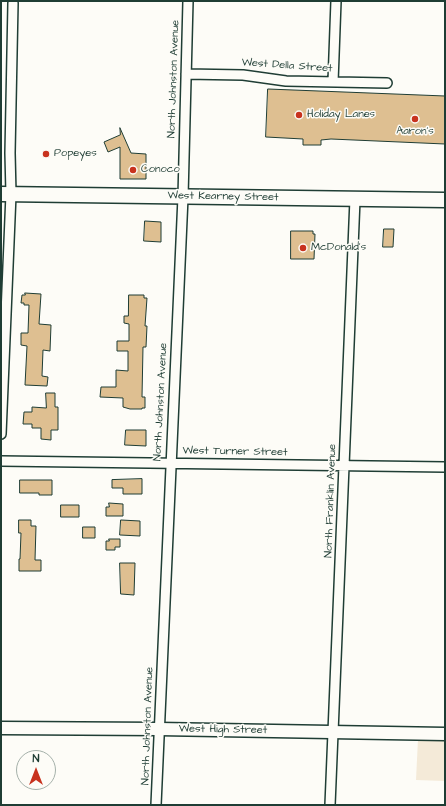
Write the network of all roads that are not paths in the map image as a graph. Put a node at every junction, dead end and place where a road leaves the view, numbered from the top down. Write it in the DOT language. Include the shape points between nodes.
graph roads {
  1 [pos="188,1"];
  2 [pos="336,1"];
  3 [pos="14,3"];
  4 [pos="186,74"];
  5 [pos="333,82"];
  6 [pos="387,83"];
  7 [pos="6,194"];
  8 [pos="183,197"];
  9 [pos="355,199"];
  10 [pos="445,200"];
  11 [pos="1,434"];
  12 [pos="1,461"];
  13 [pos="170,463"];
  14 [pos="344,466"];
  15 [pos="445,467"];
  16 [pos="1,728"];
  17 [pos="159,729"];
  18 [pos="333,732"];
  19 [pos="445,734"];
  20 [pos="156,805"];
  21 [pos="330,805"];
  1 -- 4 [label="street, North Johnston Avenue"];
  2 -- 5 [label="street"];
  3 -- 7 [label="street" via="10,159"];
  4 -- 5 [label="street, West Della Street" via="243,75 286,81"];
  4 -- 8 [label="street, North Johnston Avenue"];
  5 -- 6 [label="street, West Della Street"];
  7 -- 8 [label="main road, West Kearney Street"];
  7 -- 11 [label="street"];
  8 -- 9 [label="main road, West Kearney Street"];
  8 -- 13 [label="street, North Johnston Avenue"];
  9 -- 10 [label="main road, West Kearney Street"];
  9 -- 14 [label="street, North Franklin Avenue"];
  12 -- 13 [label="street, West Turner Street"];
  13 -- 14 [label="street, West Turner Street"];
  13 -- 17 [label="street, North Johnston Avenue"];
  14 -- 15 [label="street, West Turner Street"];
  14 -- 18 [label="street, North Franklin Avenue"];
  16 -- 17 [label="street, West High Street"];
  17 -- 18 [label="street, West High Street"];
  17 -- 20 [label="street, North Johnston Avenue"];
  18 -- 19 [label="street, West High Street"];
  18 -- 21 [label="street, North Franklin Avenue"];
}
